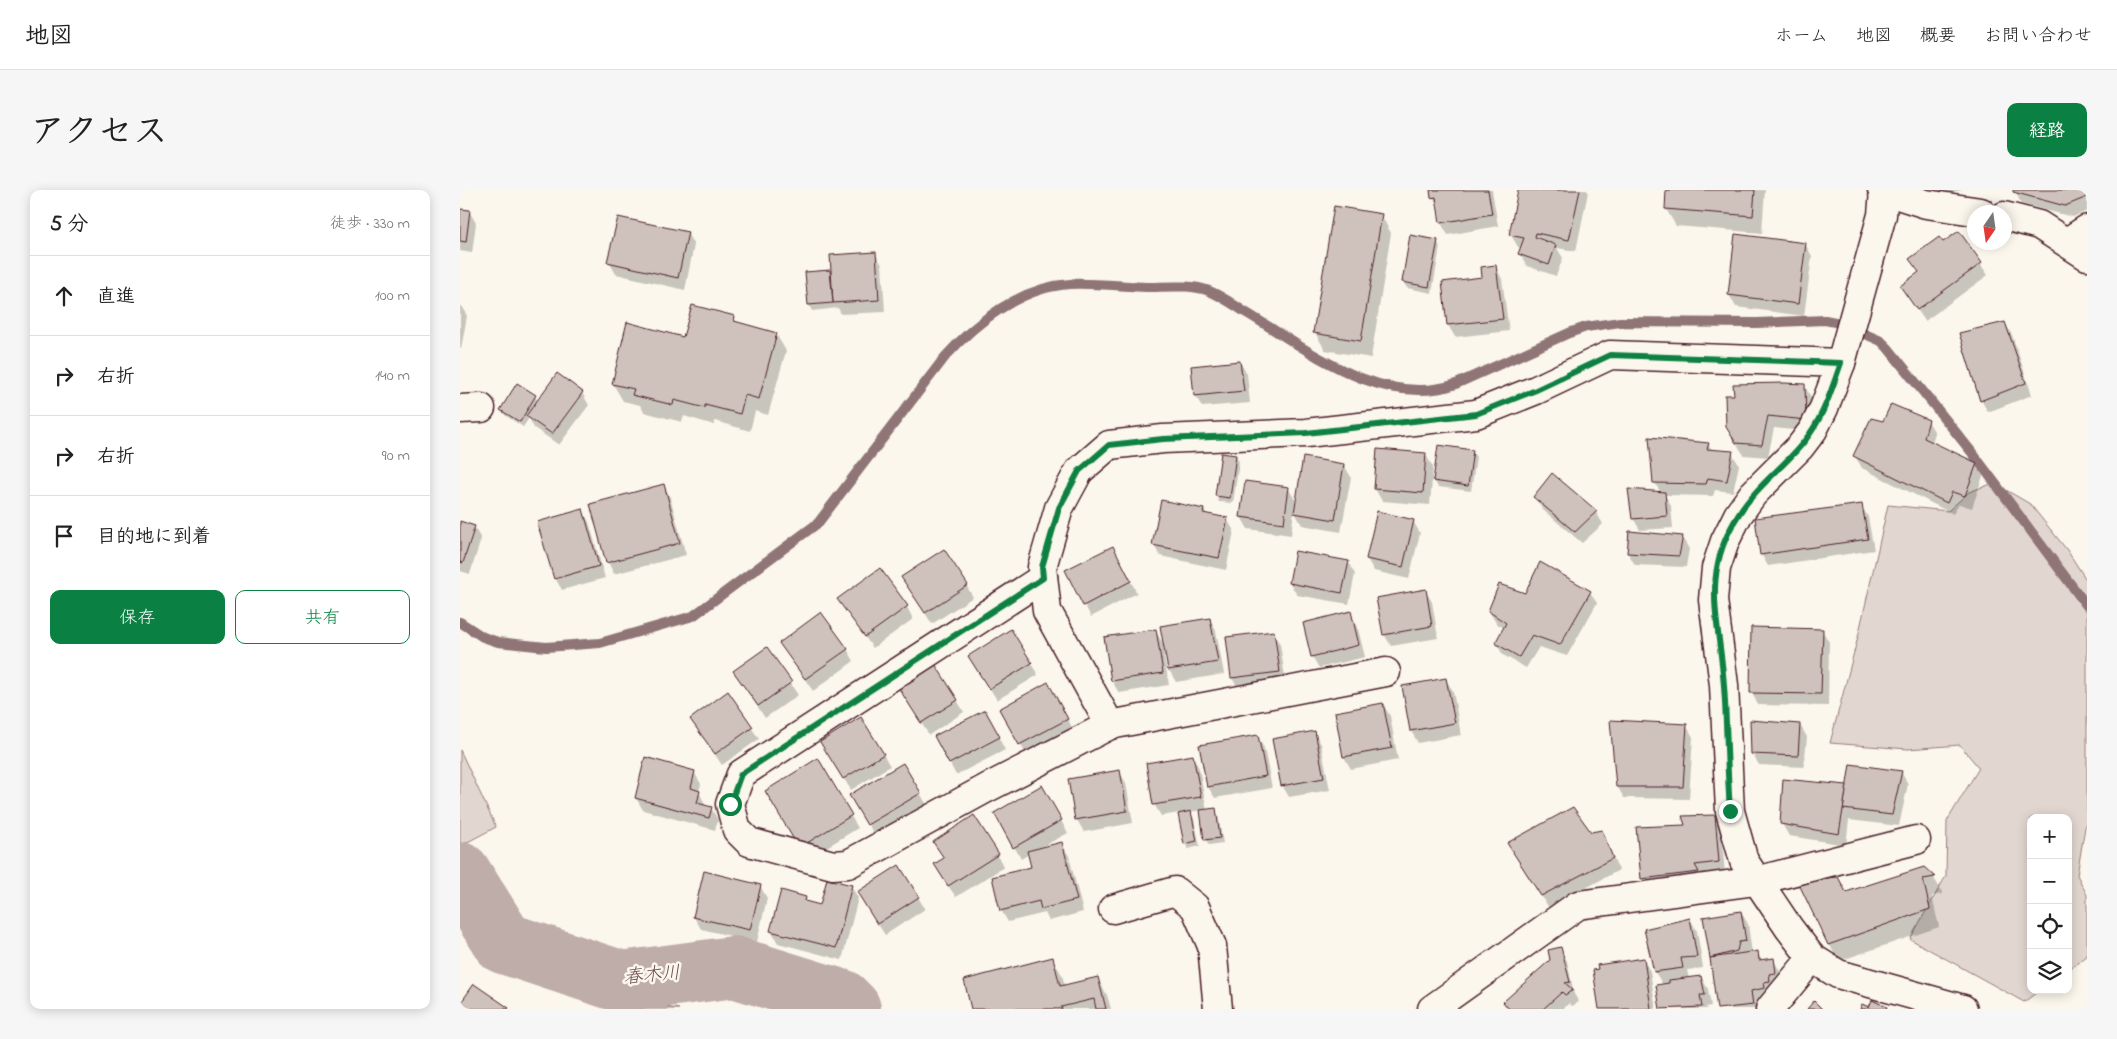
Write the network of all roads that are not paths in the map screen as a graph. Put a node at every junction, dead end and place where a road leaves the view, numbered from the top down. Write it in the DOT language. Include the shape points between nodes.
graph roads {
  1 [pos="1883,190"];
  2 [pos="1967,210"];
  3 [pos="2012,218"];
  4 [pos="2080,242"];
  5 [pos="1841,363"];
  6 [pos="1043,578"];
  7 [pos="1386,672"];
  8 [pos="1110,725"];
  9 [pos="1916,840"];
  10 [pos="1756,881"];
  11 [pos="1112,909"];
  12 [pos="1812,958"];
  13 [pos="1218,1009"];
  14 [pos="1432,1009"];
  15 [pos="1770,1009"];
  16 [pos="1964,1009"];
  1 -- 2 [label="street" via="1926,204"];
  1 -- 5 [label="street" via="1882,215"];
  3 -- 4 [label="street"];
  5 -- 6 [label="street" via="1610,355 1476,414 1306,433 1163,439 1109,445 1079,471 1059,508 1042,567"];
  5 -- 10 [label="street" via="1813,430 1753,494 1738,515 1716,568 1713,600 1724,685 1730,811 1744,861"];
  6 -- 8 [label="street" via="1047,611"];
  6 -- 8 [label="street" via="741,774 730,804 737,830 749,842 833,865 848,864"];
  7 -- 8 [label="street"];
  9 -- 10 [label="street"];
  10 -- 12 [label="street"];
  10 -- 14 [label="street" via="1578,905"];
  11 -- 13 [label="street" via="1175,892 1195,907 1212,946"];
  12 -- 15 [label="street"];
  12 -- 16 [label="street" via="1838,974"];
}
